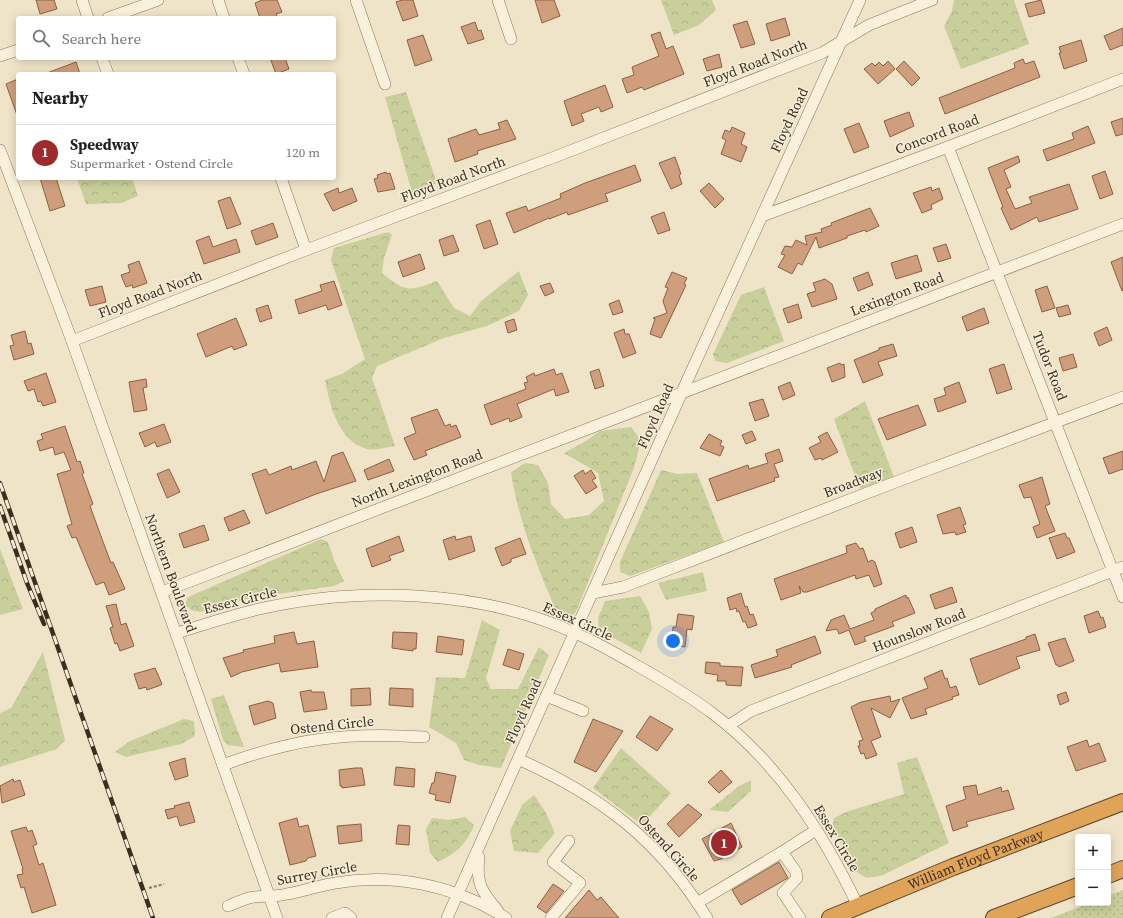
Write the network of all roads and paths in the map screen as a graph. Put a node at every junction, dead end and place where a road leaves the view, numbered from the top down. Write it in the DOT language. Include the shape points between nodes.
graph roads {
  1 [pos="82,0"];
  2 [pos="158,0"];
  3 [pos="218,0"];
  4 [pos="356,0"];
  5 [pos="498,0"];
  6 [pos="860,0"];
  7 [pos="932,0"];
  8 [pos="87,16"];
  9 [pos="114,16"];
  10 [pos="223,16"];
  11 [pos="511,39"];
  12 [pos="842,40"];
  13 [pos="16,51"];
  14 [pos="0,56"];
  15 [pos="103,60"];
  16 [pos="239,60"];
  17 [pos="107,72"];
  18 [pos="243,72"];
  19 [pos="1123,79"];
  20 [pos="385,84"];
  21 [pos="948,146"];
  22 [pos="0,150"];
  23 [pos="282,180"];
  24 [pos="762,216"];
  25 [pos="1123,224"];
  26 [pos="306,250"];
  27 [pos="997,272"];
  28 [pos="72,341"];
  29 [pos="682,392"];
  30 [pos="1123,397"];
  31 [pos="1055,422"];
  32 [pos="1118,568"];
  33 [pos="162,592"];
  34 [pos="593,593"];
  35 [pos="1123,597"];
  36 [pos="575,632"];
  37 [pos="177,633"];
  38 [pos="546,696"];
  39 [pos="583,711"];
  40 [pos="728,726"];
  41 [pos="424,737"];
  42 [pos="518,759"];
  43 [pos="223,765"];
  44 [pos="1123,802"];
  45 [pos="816,830"];
  46 [pos="569,841"];
  47 [pos="480,846"];
  48 [pos="782,852"];
  49 [pos="1123,869"];
  50 [pos="1111,873"];
  51 [pos="164,884"];
  52 [pos="1075,887"];
  53 [pos="149,888"];
  54 [pos="458,894"];
  55 [pos="269,896"];
  56 [pos="697,903"];
  57 [pos="228,906"];
  58 [pos="858,906"];
  59 [pos="503,916"];
  60 [pos="277,918"];
  61 [pos="332,918"];
  62 [pos="351,918"];
  63 [pos="447,918"];
  64 [pos="551,918"];
  65 [pos="707,918"];
  66 [pos="800,918"];
  67 [pos="830,918"];
  68 [pos="994,918"];
  1 -- 8 [label="street"];
  2 -- 9 [label="street"];
  3 -- 10 [label="street"];
  4 -- 20 [label="street"];
  5 -- 11 [label="street"];
  6 -- 12 [label="street, Floyd Road"];
  7 -- 12 [label="street" via="869,25"];
  12 -- 24 [label="street, Floyd Road"];
  12 -- 26 [label="street, Floyd Road North" via="822,53 567,153"];
  13 -- 14 [label="street"];
  15 -- 17 [label="street"];
  16 -- 18 [label="street"];
  19 -- 21 [label="street, Concord Road"];
  21 -- 24 [label="street, Concord Road"];
  21 -- 27 [label="street, Tudor Road"];
  22 -- 28 [label="street, Northern Boulevard"];
  23 -- 26 [label="street"];
  24 -- 29 [label="street, Floyd Road"];
  25 -- 27 [label="street, Lexington Road"];
  26 -- 28 [label="street, Floyd Road North"];
  27 -- 29 [label="street, Lexington Road"];
  27 -- 31 [label="street, Tudor Road"];
  28 -- 33 [label="street, Northern Boulevard"];
  29 -- 33 [label="street, North Lexington Road"];
  29 -- 34 [label="street, Floyd Road"];
  30 -- 31 [label="street, Broadway"];
  31 -- 32 [label="street, Tudor Road"];
  31 -- 34 [label="street, Broadway" via="628,585"];
  32 -- 35 [label="street, Tudor Road"];
  32 -- 40 [label="street, Hounslow Road" via="751,711"];
  33 -- 37 [label="street, Northern Boulevard"];
  34 -- 36 [label="street, Floyd Road"];
  36 -- 37 [label="street, Essex Circle" via="537,618 492,606 384,595 337,598 258,609"];
  36 -- 38 [label="street, Floyd Road"];
  36 -- 40 [label="street, Essex Circle" via="681,692"];
  37 -- 43 [label="street, Northern Boulevard"];
  38 -- 39 [label="street"];
  38 -- 42 [label="street, Floyd Road"];
  40 -- 45 [label="street, Essex Circle" via="783,783"];
  41 -- 43 [label="street, Ostend Circle" via="378,735 314,739 270,748"];
  42 -- 47 [label="street, Floyd Road"];
  42 -- 56 [label="street, Ostend Circle" via="583,792 632,827 674,871"];
  43 -- 55 [label="street, Northern Boulevard"];
  44 -- 58 [label="highway, William Floyd Parkway"];
  45 -- 48 [label="street"];
  45 -- 58 [label="street, Essex Circle"];
  46 -- 64 [label="street" via="553,862 580,883"];
  47 -- 54 [label="street, Floyd Road"];
  47 -- 59 [label="street" via="477,871 479,884"];
  48 -- 56 [label="street"];
  48 -- 66 [label="street" via="796,872 797,878 783,893"];
  49 -- 50 [label="highway"];
  51 -- 53 [label="path"];
  52 -- 68 [label="highway"];
  54 -- 55 [label="street, Surrey Circle" via="430,885 376,879 335,883 286,895"];
  54 -- 59 [label="street, Surrey Circle"];
  54 -- 63 [label="street, Floyd Road"];
  55 -- 57 [label="street, Surrey Circle" via="253,897"];
  55 -- 60 [label="street, Northern Boulevard"];
  56 -- 65 [label="street, Ostend Circle"];
  58 -- 67 [label="highway, William Floyd Parkway"];
  61 -- 62 [label="street" via="345,913"];
}
